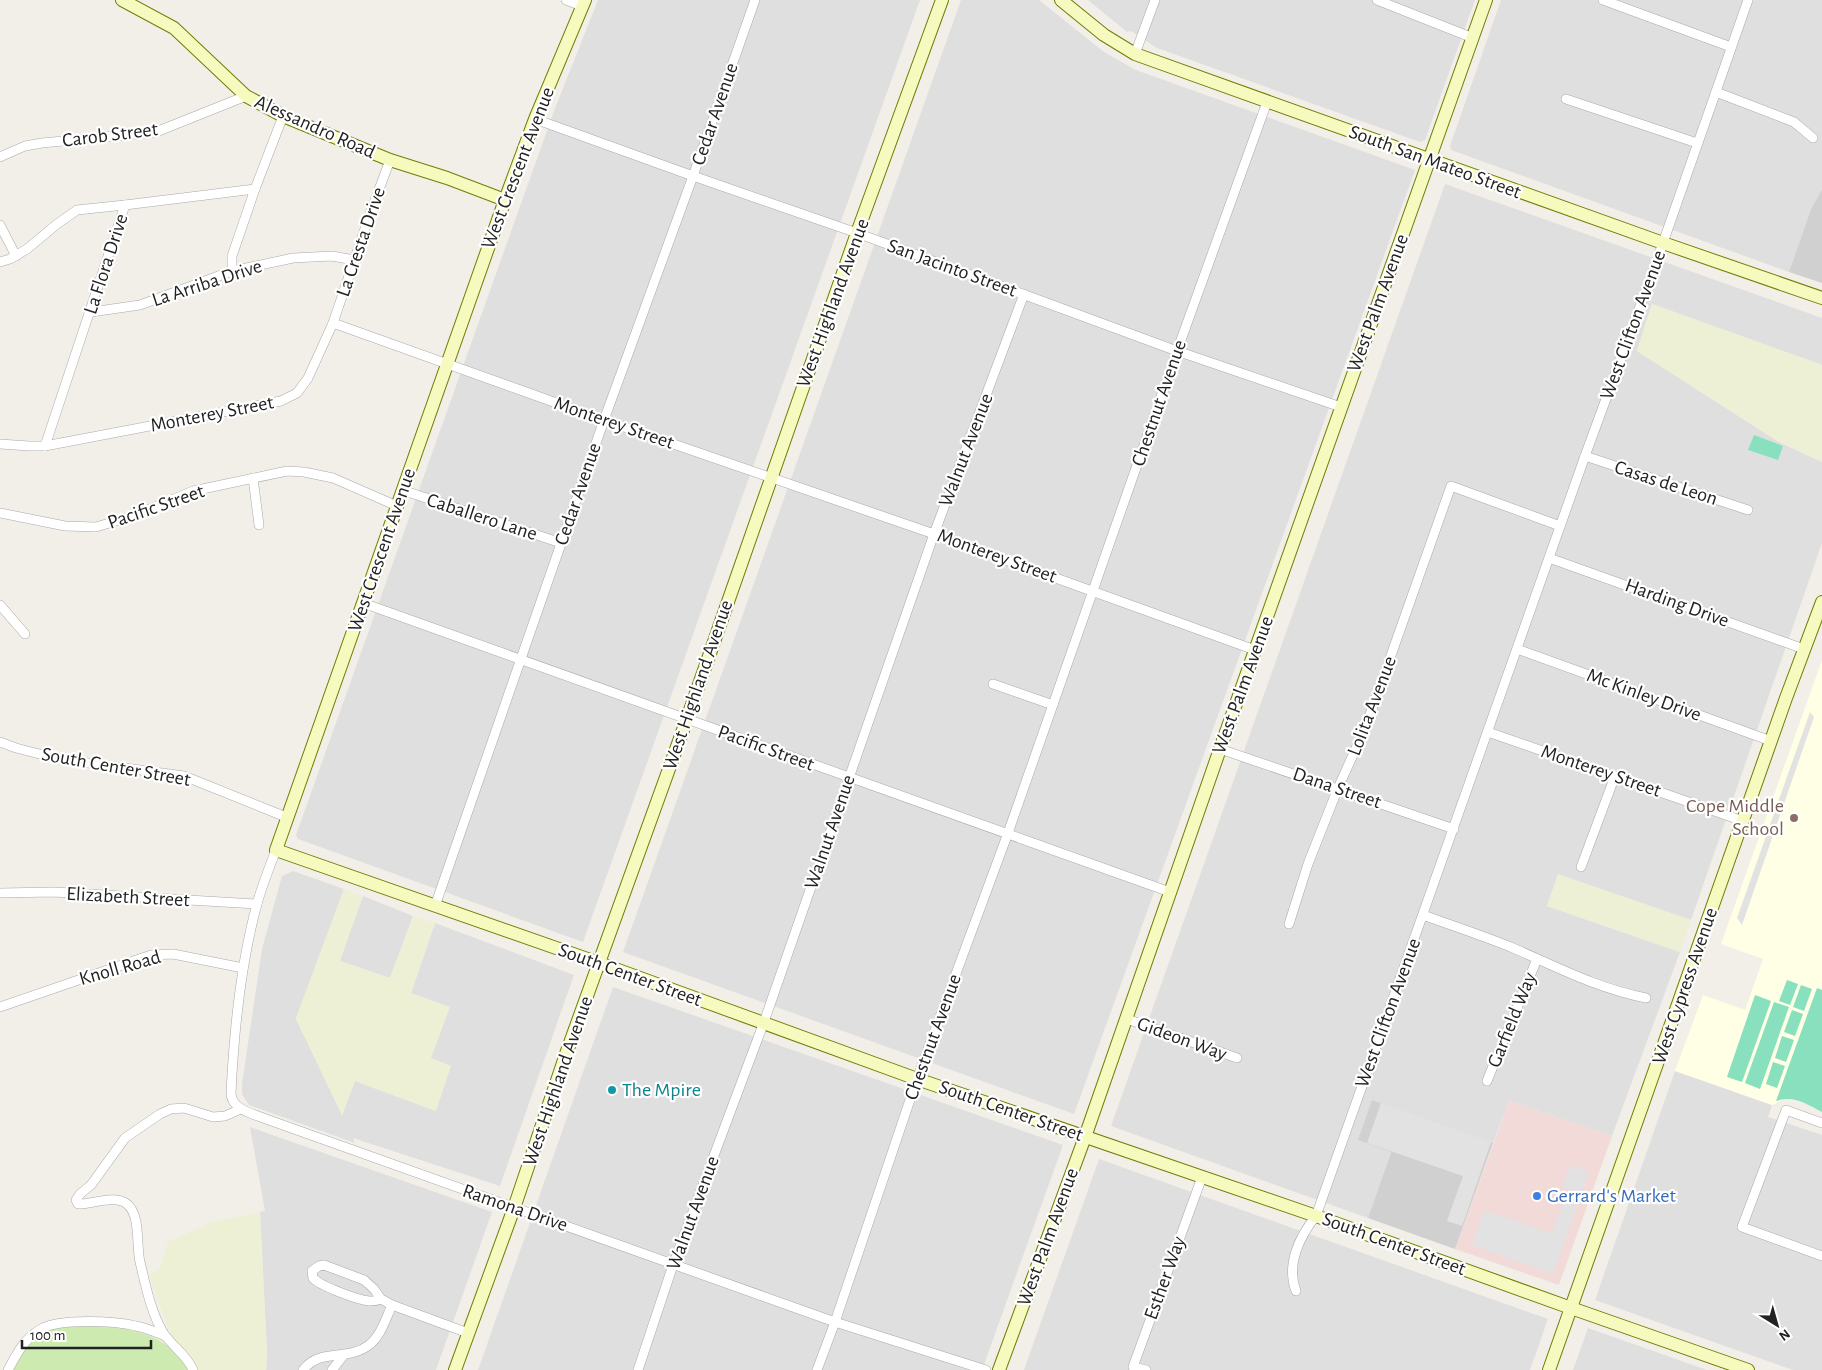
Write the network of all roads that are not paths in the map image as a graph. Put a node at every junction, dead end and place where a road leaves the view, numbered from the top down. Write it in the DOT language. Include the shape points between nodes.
graph roads {
  1 [pos="122,0"];
  2 [pos="566,0"];
  3 [pos="755,0"];
  4 [pos="942,0"];
  5 [pos="1061,0"];
  6 [pos="1156,0"];
  7 [pos="1377,0"];
  8 [pos="1486,0"];
  9 [pos="1603,0"];
  10 [pos="1748,0"];
  11 [pos="584,3"];
  12 [pos="1472,38"];
  13 [pos="1731,47"];
  14 [pos="1135,54"];
  15 [pos="1716,92"];
  16 [pos="246,96"];
  17 [pos="1566,99"];
  18 [pos="1267,102"];
  19 [pos="283,116"];
  20 [pos="535,118"];
  21 [pos="1813,138"];
  22 [pos="1697,143"];
  23 [pos="0,157"];
  24 [pos="390,160"];
  25 [pos="1430,160"];
  26 [pos="693,176"];
  27 [pos="255,189"];
  28 [pos="505,200"];
  29 [pos="125,205"];
  30 [pos="0,224"];
  31 [pos="858,233"];
  32 [pos="1663,243"];
  33 [pos="16,256"];
  34 [pos="354,260"];
  35 [pos="0,262"];
  36 [pos="232,271"];
  37 [pos="1024,294"];
  38 [pos="1822,298"];
  39 [pos="91,312"];
  40 [pos="333,323"];
  41 [pos="1177,351"];
  42 [pos="447,363"];
  43 [pos="1341,407"];
  44 [pos="604,420"];
  45 [pos="0,444"];
  46 [pos="45,446"];
  47 [pos="1585,456"];
  48 [pos="771,477"];
  49 [pos="253,478"];
  50 [pos="402,490"];
  51 [pos="397,506"];
  52 [pos="1748,510"];
  53 [pos="0,513"];
  54 [pos="259,526"];
  55 [pos="1560,526"];
  56 [pos="934,534"];
  57 [pos="561,543"];
  58 [pos="1549,558"];
  59 [pos="1094,590"];
  60 [pos="1822,602"];
  61 [pos="363,604"];
  62 [pos="0,605"];
  63 [pos="25,634"];
  64 [pos="1517,649"];
  65 [pos="1804,649"];
  66 [pos="1255,650"];
  67 [pos="521,660"];
  68 [pos="993,684"];
  69 [pos="1053,705"];
  70 [pos="687,719"];
  71 [pos="1488,732"];
  72 [pos="1772,741"];
  73 [pos="0,742"];
  74 [pos="1220,749"];
  75 [pos="1615,776"];
  76 [pos="849,778"];
  77 [pos="1338,788"];
  78 [pos="286,817"];
  79 [pos="1743,821"];
  80 [pos="1454,829"];
  81 [pos="1008,834"];
  82 [pos="276,850"];
  83 [pos="1581,867"];
  84 [pos="1170,892"];
  85 [pos="0,893"];
  86 [pos="257,904"];
  87 [pos="435,906"];
  88 [pos="1423,915"];
  89 [pos="1288,924"];
  90 [pos="1537,959"];
  91 [pos="599,963"];
  92 [pos="243,968"];
  93 [pos="1646,998"];
  94 [pos="0,1007"];
  95 [pos="1127,1019"];
  96 [pos="764,1022"];
  97 [pos="1237,1058"];
  98 [pos="918,1079"];
  99 [pos="1487,1081"];
  100 [pos="241,1109"];
  101 [pos="1822,1123"];
  102 [pos="1085,1136"];
  103 [pos="1202,1177"];
  104 [pos="514,1208"];
  105 [pos="1316,1216"];
  106 [pos="1822,1256"];
  107 [pos="673,1265"];
  108 [pos="1296,1291"];
  109 [pos="381,1299"];
  110 [pos="392,1305"];
  111 [pos="1571,1308"];
  112 [pos="835,1322"];
  113 [pos="468,1333"];
  114 [pos="166,1336"];
  115 [pos="342,1356"];
  116 [pos="8,1370"];
  117 [pos="193,1370"];
  118 [pos="302,1370"];
  119 [pos="332,1370"];
  120 [pos="455,1370"];
  121 [pos="638,1370"];
  122 [pos="817,1370"];
  123 [pos="986,1370"];
  124 [pos="999,1370"];
  125 [pos="1146,1370"];
  126 [pos="1549,1370"];
  127 [pos="1748,1370"];
  1 -- 16 [label="street, Alessandro Road" via="174,28"];
  2 -- 11 [label="street"];
  3 -- 26 [label="street, Cedar Avenue"];
  4 -- 31 [label="street, West Highland Avenue"];
  5 -- 14 [label="street, South San Mateo Street" via="1104,35"];
  6 -- 14 [label="street"];
  7 -- 12 [label="street"];
  8 -- 12 [label="street, West Palm Avenue"];
  9 -- 13 [label="street"];
  10 -- 13 [label="street, West Clifton Avenue"];
  11 -- 20 [label="street, West Crescent Avenue"];
  12 -- 25 [label="street, West Palm Avenue"];
  13 -- 15 [label="street, West Clifton Avenue"];
  14 -- 18 [label="street, South San Mateo Street"];
  15 -- 21 [label="street" via="1794,122"];
  15 -- 22 [label="street, West Clifton Avenue"];
  16 -- 19 [label="street, Alessandro Road"];
  16 -- 23 [label="street, Carob Street" via="156,132 42,143 25,146"];
  17 -- 22 [label="street"];
  18 -- 25 [label="street, South San Mateo Street"];
  18 -- 41 [label="street, Chestnut Avenue"];
  19 -- 24 [label="street, Alessandro Road"];
  19 -- 27 [label="street"];
  20 -- 26 [label="street, San Jacinto Street"];
  20 -- 28 [label="street, West Crescent Avenue"];
  22 -- 32 [label="street, West Clifton Avenue"];
  24 -- 28 [label="street, Alessandro Road"];
  24 -- 34 [label="street, La Cresta Drive"];
  25 -- 32 [label="street, South San Mateo Street"];
  25 -- 43 [label="street, West Palm Avenue"];
  26 -- 31 [label="street, San Jacinto Street"];
  26 -- 44 [label="street, Cedar Avenue"];
  27 -- 29 [label="street, La Flora Drive"];
  27 -- 36 [label="street" via="232,256"];
  28 -- 42 [label="street, West Crescent Avenue"];
  29 -- 33 [label="street" via="77,210"];
  29 -- 39 [label="street, La Flora Drive"];
  30 -- 33 [label="street"];
  31 -- 37 [label="street, San Jacinto Street"];
  31 -- 48 [label="street, West Highland Avenue"];
  32 -- 38 [label="street, South San Mateo Street"];
  32 -- 47 [label="street, West Clifton Avenue"];
  33 -- 35 [label="street"];
  34 -- 36 [label="street, La Arriba Drive" via="332,256 294,258"];
  34 -- 40 [label="street, La Cresta Drive"];
  36 -- 39 [label="street, La Arriba Drive" via="140,305"];
  37 -- 41 [label="street, San Jacinto Street"];
  37 -- 56 [label="street, Walnut Avenue"];
  39 -- 46 [label="street, La Flora Drive"];
  40 -- 42 [label="street, Monterey Street"];
  40 -- 46 [label="street, Monterey Street" via="308,378 297,393 281,402"];
  41 -- 43 [label="street, San Jacinto Street"];
  41 -- 59 [label="street, Chestnut Avenue"];
  42 -- 44 [label="street, Monterey Street"];
  42 -- 50 [label="street, West Crescent Avenue"];
  43 -- 66 [label="street, West Palm Avenue"];
  44 -- 48 [label="street, Monterey Street"];
  44 -- 57 [label="street, Cedar Avenue"];
  45 -- 46 [label="street, Monterey Street"];
  47 -- 52 [label="street, Casas de Leon"];
  47 -- 55 [label="street, West Clifton Avenue"];
  48 -- 56 [label="street, Monterey Street"];
  48 -- 70 [label="street, West Highland Avenue"];
  49 -- 51 [label="street, Pacific Street" via="287,471 304,472 333,478"];
  49 -- 53 [label="street, Pacific Street" via="193,492 96,527 65,526"];
  49 -- 54 [label="street"];
  50 -- 51 [label="street, West Crescent Avenue"];
  50 -- 57 [label="street, Caballero Lane"];
  51 -- 61 [label="street, West Crescent Avenue"];
  55 -- 58 [label="street, West Clifton Avenue"];
  55 -- 77 [label="street, Lolita Avenue" via="1451,486 1366,726"];
  56 -- 59 [label="street, Monterey Street"];
  56 -- 76 [label="street, Walnut Avenue"];
  57 -- 67 [label="street, Cedar Avenue"];
  58 -- 64 [label="street, West Clifton Avenue"];
  58 -- 65 [label="street, Harding Drive"];
  59 -- 66 [label="street, Monterey Street"];
  59 -- 69 [label="street, Chestnut Avenue"];
  60 -- 65 [label="street, West Cypress Avenue"];
  61 -- 67 [label="street, Pacific Street"];
  61 -- 78 [label="street, West Crescent Avenue"];
  62 -- 63 [label="street"];
  64 -- 71 [label="street, West Clifton Avenue"];
  64 -- 72 [label="street, Mc Kinley Drive"];
  65 -- 72 [label="street, West Cypress Avenue"];
  66 -- 74 [label="street, West Palm Avenue"];
  67 -- 70 [label="street, Pacific Street"];
  67 -- 87 [label="street, Cedar Avenue"];
  68 -- 69 [label="street"];
  69 -- 81 [label="street, Chestnut Avenue"];
  70 -- 76 [label="street, Pacific Street"];
  70 -- 91 [label="street, West Highland Avenue"];
  71 -- 75 [label="street, Monterey Street"];
  71 -- 80 [label="street, West Clifton Avenue"];
  72 -- 79 [label="street, West Cypress Avenue"];
  73 -- 78 [label="street, South Center Street" via="59,759 184,776"];
  74 -- 77 [label="street, Dana Street"];
  74 -- 84 [label="street, West Palm Avenue"];
  75 -- 79 [label="street, Monterey Street"];
  75 -- 83 [label="street"];
  76 -- 81 [label="street, Pacific Street"];
  76 -- 96 [label="street, Walnut Avenue"];
  77 -- 80 [label="street, Dana Street"];
  77 -- 89 [label="street, Lolita Avenue"];
  78 -- 82 [label="street, West Crescent Avenue"];
  79 -- 111 [label="street, West Cypress Avenue"];
  80 -- 88 [label="street, West Clifton Avenue"];
  81 -- 84 [label="street, Pacific Street"];
  81 -- 98 [label="street, Chestnut Avenue"];
  82 -- 86 [label="street, West Crescent Avenue"];
  82 -- 87 [label="street, South Center Street"];
  84 -- 95 [label="street, West Palm Avenue"];
  85 -- 86 [label="street, Elizabeth Street" via="54,892"];
  86 -- 92 [label="street, West Crescent Avenue"];
  87 -- 91 [label="street, South Center Street"];
  88 -- 90 [label="street, Garfield Way"];
  88 -- 105 [label="street, West Clifton Avenue"];
  90 -- 93 [label="street, Garfield Way" via="1621,993"];
  90 -- 99 [label="street, Garfield Way"];
  91 -- 96 [label="street, South Center Street"];
  91 -- 104 [label="street, West Highland Avenue"];
  92 -- 94 [label="street, Knoll Road" via="173,954 151,955"];
  92 -- 100 [label="street, West Crescent Avenue" via="231,1093 231,1098"];
  95 -- 97 [label="street, Gideon Way"];
  95 -- 102 [label="street, West Palm Avenue"];
  96 -- 98 [label="street, South Center Street"];
  96 -- 107 [label="street, Walnut Avenue"];
  98 -- 102 [label="street, South Center Street"];
  98 -- 112 [label="street, Chestnut Avenue"];
  100 -- 104 [label="street, Ramona Drive"];
  100 -- 114 [label="street" via="213,1117 178,1108 160,1114 125,1138 76,1200 78,1204 122,1201 131,1208 136,1220 142,1274 155,1318"];
  101 -- 106 [label="street" via="1786,1110 1742,1227"];
  102 -- 103 [label="street, South Center Street"];
  102 -- 124 [label="street, West Palm Avenue"];
  103 -- 105 [label="street, South Center Street"];
  103 -- 125 [label="street, Esther Way" via="1133,1367"];
  104 -- 107 [label="street, Ramona Drive"];
  104 -- 113 [label="street, West Highland Avenue"];
  105 -- 108 [label="street, West Clifton Avenue" via="1295,1254 1292,1281"];
  105 -- 111 [label="street, South Center Street"];
  107 -- 112 [label="street, Ramona Drive"];
  107 -- 121 [label="street, Walnut Avenue"];
  109 -- 109 [label="street" via="357,1276 324,1265 312,1272 319,1284 365,1301"];
  109 -- 110 [label="street"];
  110 -- 113 [label="street"];
  110 -- 115 [label="street" via="378,1336 368,1346"];
  111 -- 126 [label="street, West Cypress Avenue"];
  111 -- 127 [label="street, South Center Street"];
  112 -- 122 [label="street, Chestnut Avenue"];
  112 -- 123 [label="street, Ramona Drive"];
  113 -- 120 [label="street, West Highland Avenue"];
  114 -- 116 [label="street" via="135,1325 60,1322 42,1328 22,1344"];
  114 -- 117 [label="street" via="182,1352"];
  115 -- 118 [label="street" via="315,1359"];
  115 -- 119 [label="street"];
}
